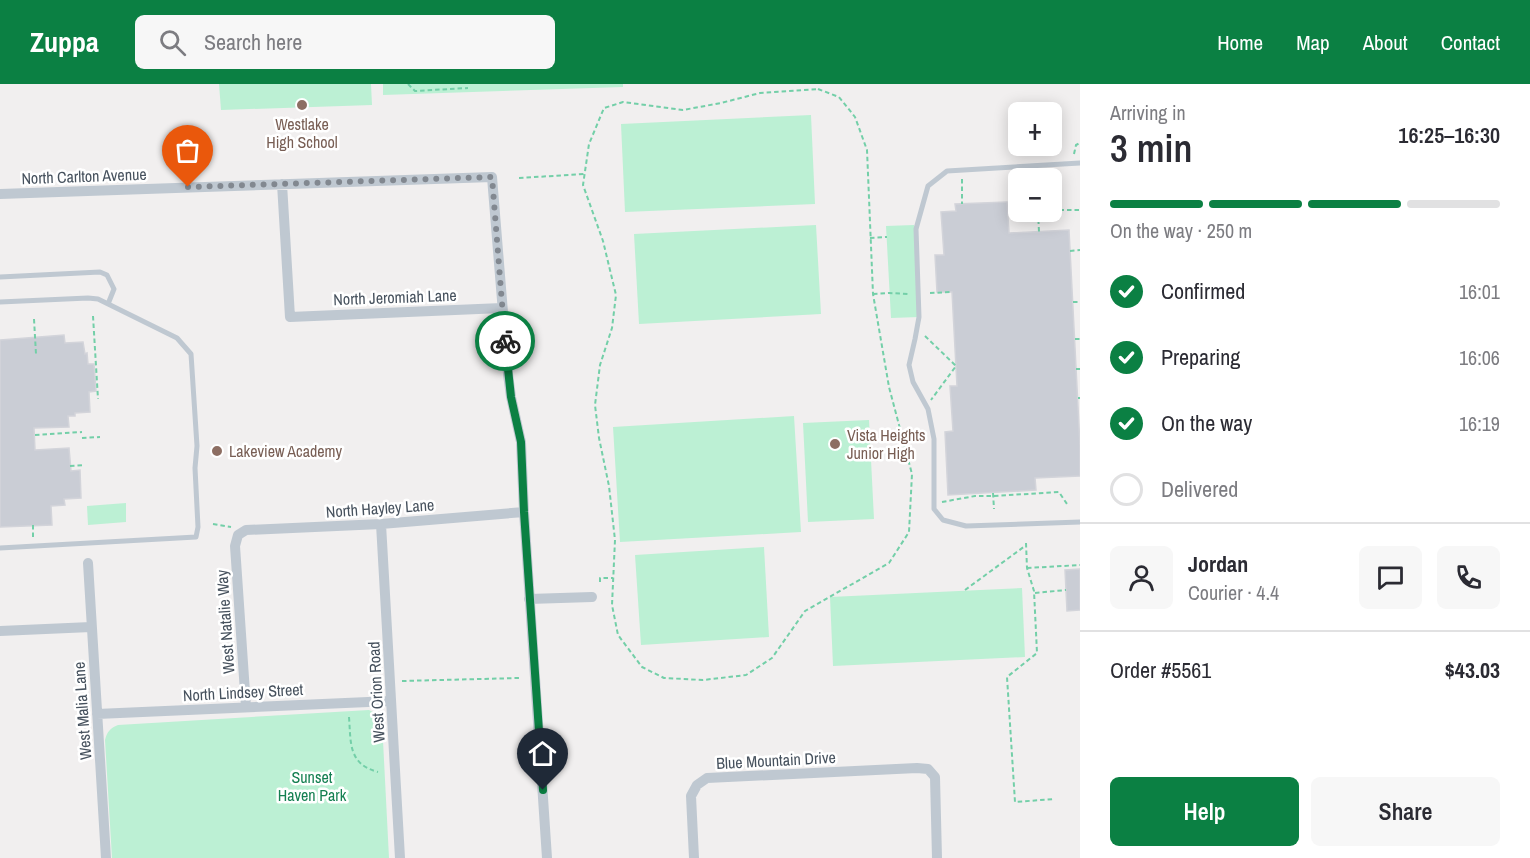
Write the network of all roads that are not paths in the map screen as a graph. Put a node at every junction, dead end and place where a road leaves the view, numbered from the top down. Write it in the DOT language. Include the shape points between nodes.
graph roads {
  1 [pos="1080,163"];
  2 [pos="282,184"];
  3 [pos="0,194"];
  4 [pos="0,277"];
  5 [pos="0,302"];
  6 [pos="108,304"];
  7 [pos="502,308"];
  8 [pos="524,512"];
  9 [pos="1080,522"];
  10 [pos="381,524"];
  11 [pos="236,531"];
  12 [pos="0,548"];
  13 [pos="88,562"];
  14 [pos="592,597"];
  15 [pos="530,599"];
  16 [pos="91,627"];
  17 [pos="0,632"];
  18 [pos="391,700"];
  19 [pos="246,707"];
  20 [pos="97,714"];
  21 [pos="106,858"];
  22 [pos="400,858"];
  23 [pos="547,858"];
  24 [pos="694,858"];
  25 [pos="937,858"];
  1 -- 9 [label="lane" via="947,171 928,186 916,229 919,317 909,365 934,439 934,509 943,520 966,526"];
  2 -- 3 [label="street, North Carlton Avenue"];
  2 -- 7 [label="street, North Carlton Avenue" via="492,177"];
  2 -- 7 [label="street, North Jeromiah Lane" via="290,317"];
  4 -- 6 [label="lane" via="100,272 107,275 114,289"];
  5 -- 6 [label="lane" via="88,298"];
  6 -- 12 [label="lane" via="177,338 191,354 197,446 196,537"];
  7 -- 8 [label="street" via="507,374 521,442"];
  8 -- 10 [label="street, North Hayley Lane"];
  8 -- 15 [label="street"];
  10 -- 11 [label="street, North Hayley Lane"];
  10 -- 18 [label="street, West Orion Road"];
  11 -- 19 [label="street, West Natalie Way"];
  13 -- 16 [label="street, West Malia Lane"];
  14 -- 15 [label="street"];
  15 -- 23 [label="street"];
  16 -- 17 [label="street"];
  16 -- 20 [label="street, West Malia Lane"];
  18 -- 19 [label="street, North Lindsey Street"];
  18 -- 22 [label="street, West Orion Road"];
  19 -- 20 [label="street, North Lindsey Street"];
  20 -- 21 [label="street, West Malia Lane"];
  24 -- 25 [label="street, Blue Mountain Drive" via="692,796 697,784 707,778 917,768 928,769 935,777"];
}
